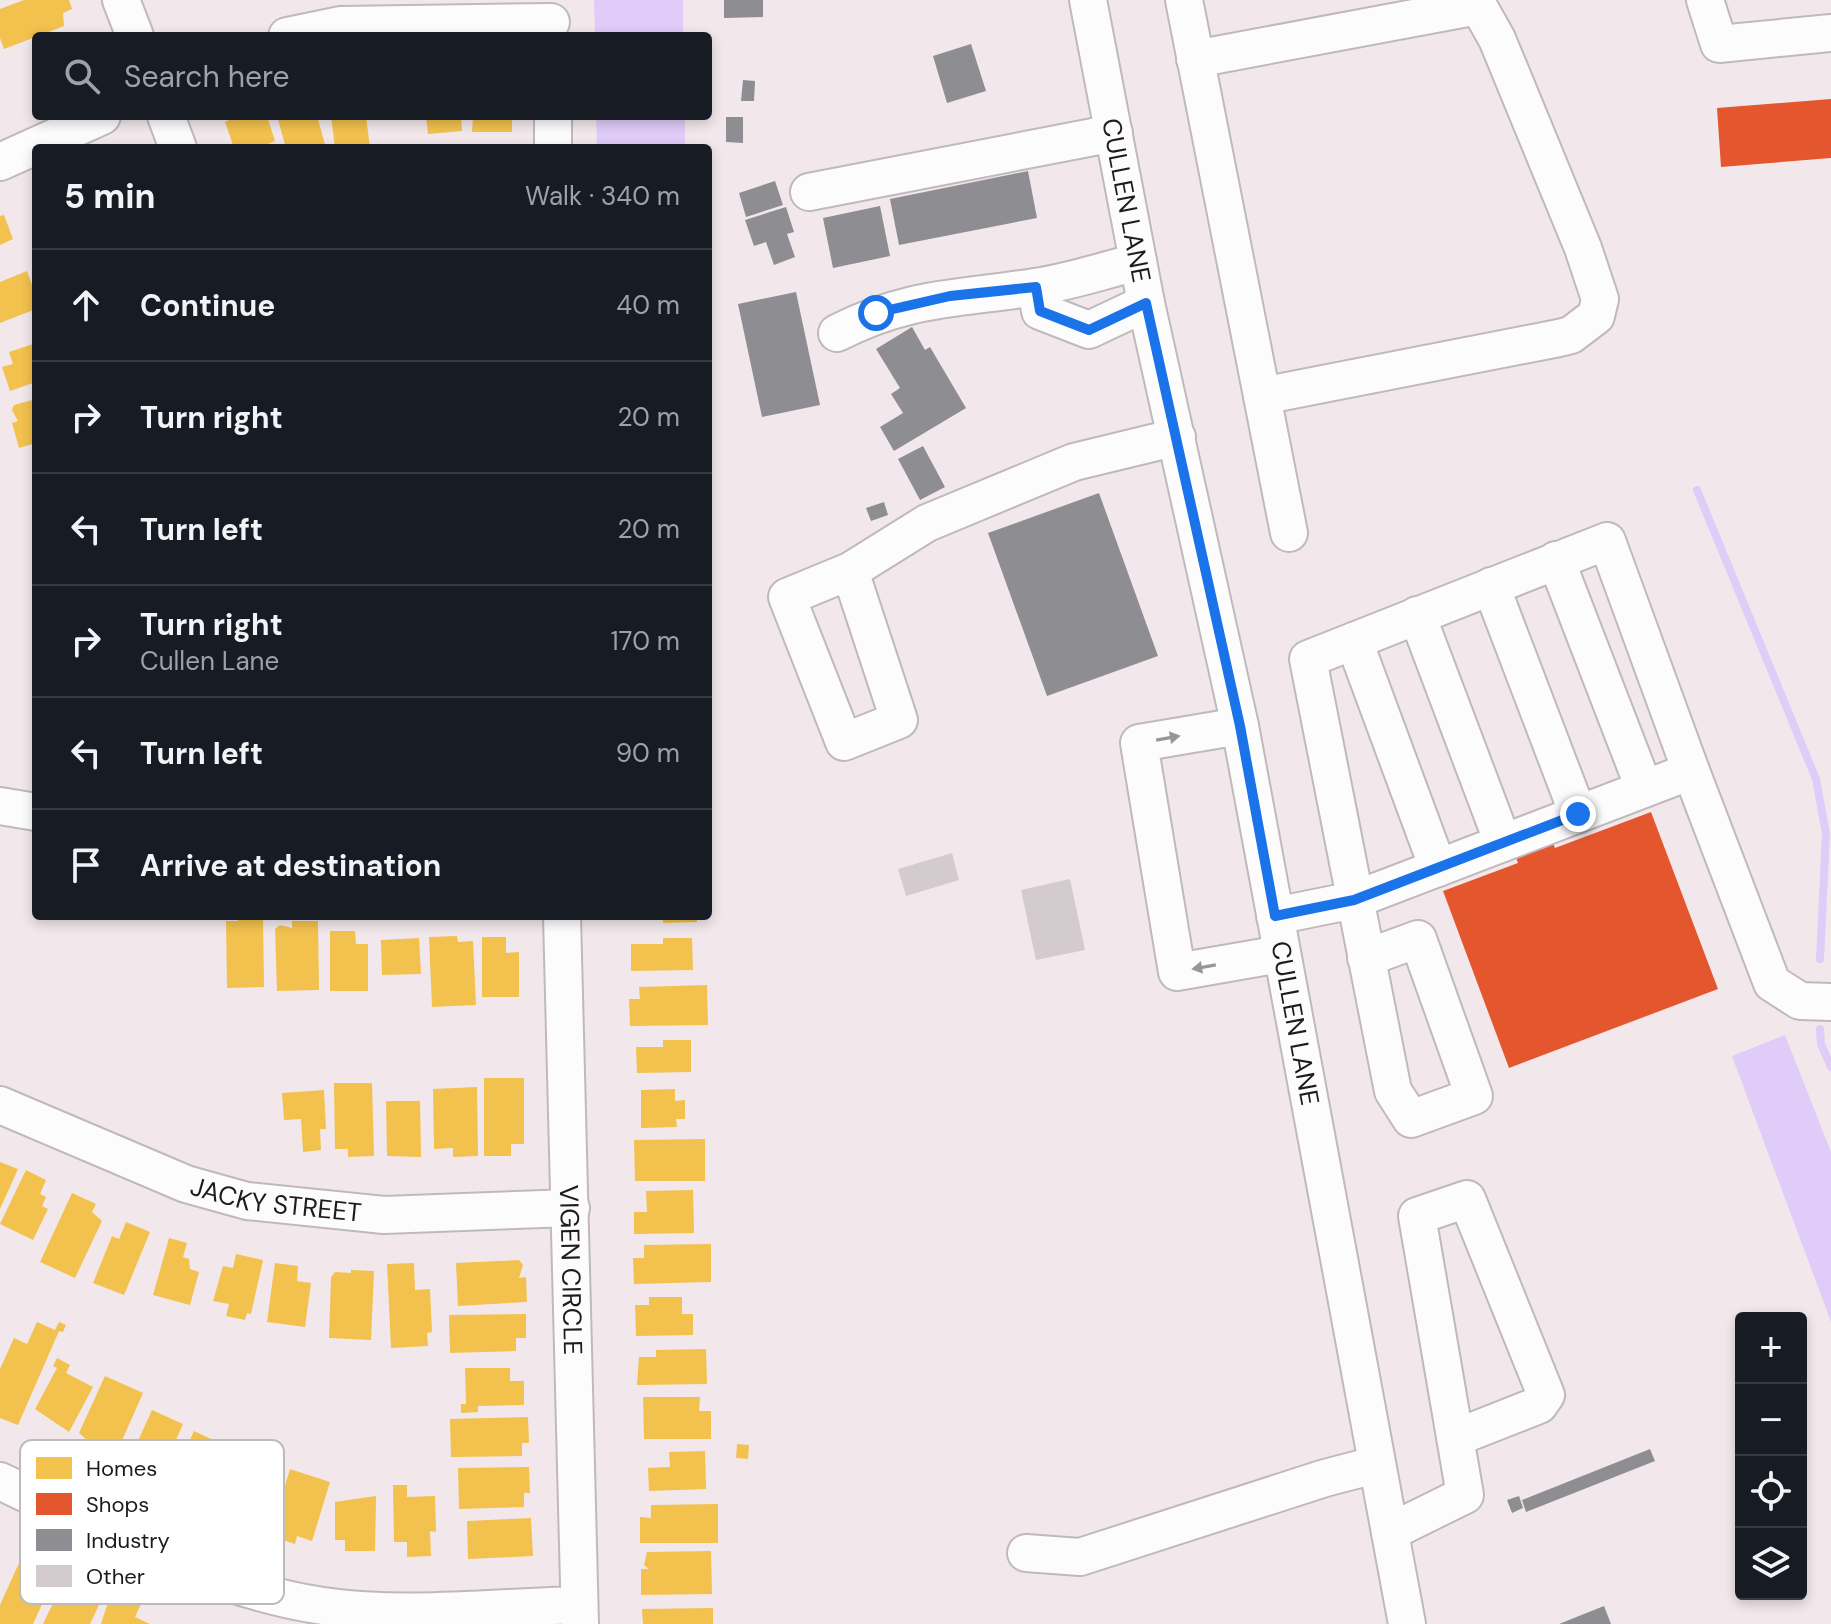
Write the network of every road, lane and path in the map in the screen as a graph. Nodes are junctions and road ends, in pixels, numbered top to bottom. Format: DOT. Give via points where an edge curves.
graph roads {
  1 [pos="121,0"];
  2 [pos="1088,0"];
  3 [pos="1184,0"];
  4 [pos="1705,0"];
  5 [pos="1476,3"];
  6 [pos="551,19"];
  7 [pos="133,32"];
  8 [pos="305,32"];
  9 [pos="1831,33"];
  10 [pos="1195,59"];
  11 [pos="93,120"];
  12 [pos="168,120"];
  13 [pos="553,120"];
  14 [pos="1114,133"];
  15 [pos="40,144"];
  16 [pos="176,144"];
  17 [pos="553,144"];
  18 [pos="32,148"];
  19 [pos="0,162"];
  20 [pos="809,192"];
  21 [pos="1138,262"];
  22 [pos="1036,287"];
  23 [pos="1146,303"];
  24 [pos="837,333"];
  25 [pos="1262,396"];
  26 [pos="1177,437"];
  27 [pos="1289,533"];
  28 [pos="1556,560"];
  29 [pos="850,571"];
  30 [pos="1491,586"];
  31 [pos="1417,615"];
  32 [pos="1354,641"];
  33 [pos="1240,726"];
  34 [pos="1691,771"];
  35 [pos="1644,788"];
  36 [pos="0,806"];
  37 [pos="32,811"];
  38 [pos="1578,814"];
  39 [pos="1503,843"];
  40 [pos="1438,868"];
  41 [pos="1354,900"];
  42 [pos="1275,916"];
  43 [pos="562,920"];
  44 [pos="1281,954"];
  45 [pos="1366,958"];
  46 [pos="1831,1002"];
  47 [pos="0,1105"];
  48 [pos="571,1208"];
  49 [pos="1455,1438"];
  50 [pos="1375,1465"];
  51 [pos="0,1481"];
  52 [pos="20,1490"];
  53 [pos="1390,1532"];
  54 [pos="1026,1553"];
  55 [pos="284,1599"];
  56 [pos="580,1614"];
  57 [pos="1407,1624"];
  1 -- 7 [label="street"];
  2 -- 14 [label="street, CULLEN LANE"];
  3 -- 10 [label="street"];
  4 -- 9 [label="street" via="1719,44"];
  5 -- 10 [label="street"];
  5 -- 25 [label="street" via="1497,39 1583,248 1600,299 1596,316 1559,338"];
  6 -- 8 [label="street" via="331,26"];
  10 -- 25 [label="street"];
  11 -- 15 [label="street"];
  12 -- 16 [label="street"];
  13 -- 17 [label="street"];
  14 -- 20 [label="street"];
  14 -- 21 [label="street, CULLEN LANE"];
  18 -- 19 [label="street"];
  21 -- 22 [label="street"];
  21 -- 23 [label="street, CULLEN LANE"];
  22 -- 23 [label="street" via="1040,311 1089,330"];
  22 -- 24 [label="street" via="950,296 876,313"];
  23 -- 26 [label="street, CULLEN LANE"];
  25 -- 27 [label="street"];
  26 -- 29 [label="street" via="1074,462 927,523"];
  26 -- 33 [label="street, CULLEN LANE"];
  28 -- 30 [label="street"];
  28 -- 34 [label="street" via="1607,541"];
  28 -- 35 [label="street"];
  30 -- 31 [label="street"];
  30 -- 38 [label="street"];
  31 -- 32 [label="street"];
  31 -- 39 [label="street"];
  32 -- 40 [label="street"];
  32 -- 41 [label="street" via="1308,659"];
  33 -- 42 [label="street, CULLEN LANE"];
  44 -- 33 [label="street, one-way" via="1177,972 1139,743"];
  34 -- 35 [label="street"];
  34 -- 46 [label="street" via="1772,983 1800,1001"];
  35 -- 38 [label="street"];
  36 -- 37 [label="street"];
  38 -- 39 [label="street"];
  39 -- 40 [label="street"];
  40 -- 41 [label="street"];
  41 -- 42 [label="street"];
  41 -- 45 [label="street"];
  42 -- 44 [label="street, CULLEN LANE"];
  43 -- 48 [label="street, VIGEN CIRCLE"];
  44 -- 50 [label="street, CULLEN LANE"];
  45 -- 45 [label="street" via="1393,1091 1411,1119 1474,1096 1418,939"];
  47 -- 48 [label="street, JACKY STREET" via="186,1184 247,1201 384,1215"];
  48 -- 56 [label="street, VIGEN CIRCLE"];
  49 -- 49 [label="street" via="1417,1216 1467,1199 1546,1395 1539,1405"];
  49 -- 53 [label="street" via="1465,1495"];
  50 -- 53 [label="street, CULLEN LANE"];
  50 -- 54 [label="street" via="1080,1557"];
  51 -- 52 [label="street"];
  53 -- 57 [label="street, CULLEN LANE"];
  55 -- 56 [label="street" via="367,1610"];
}
